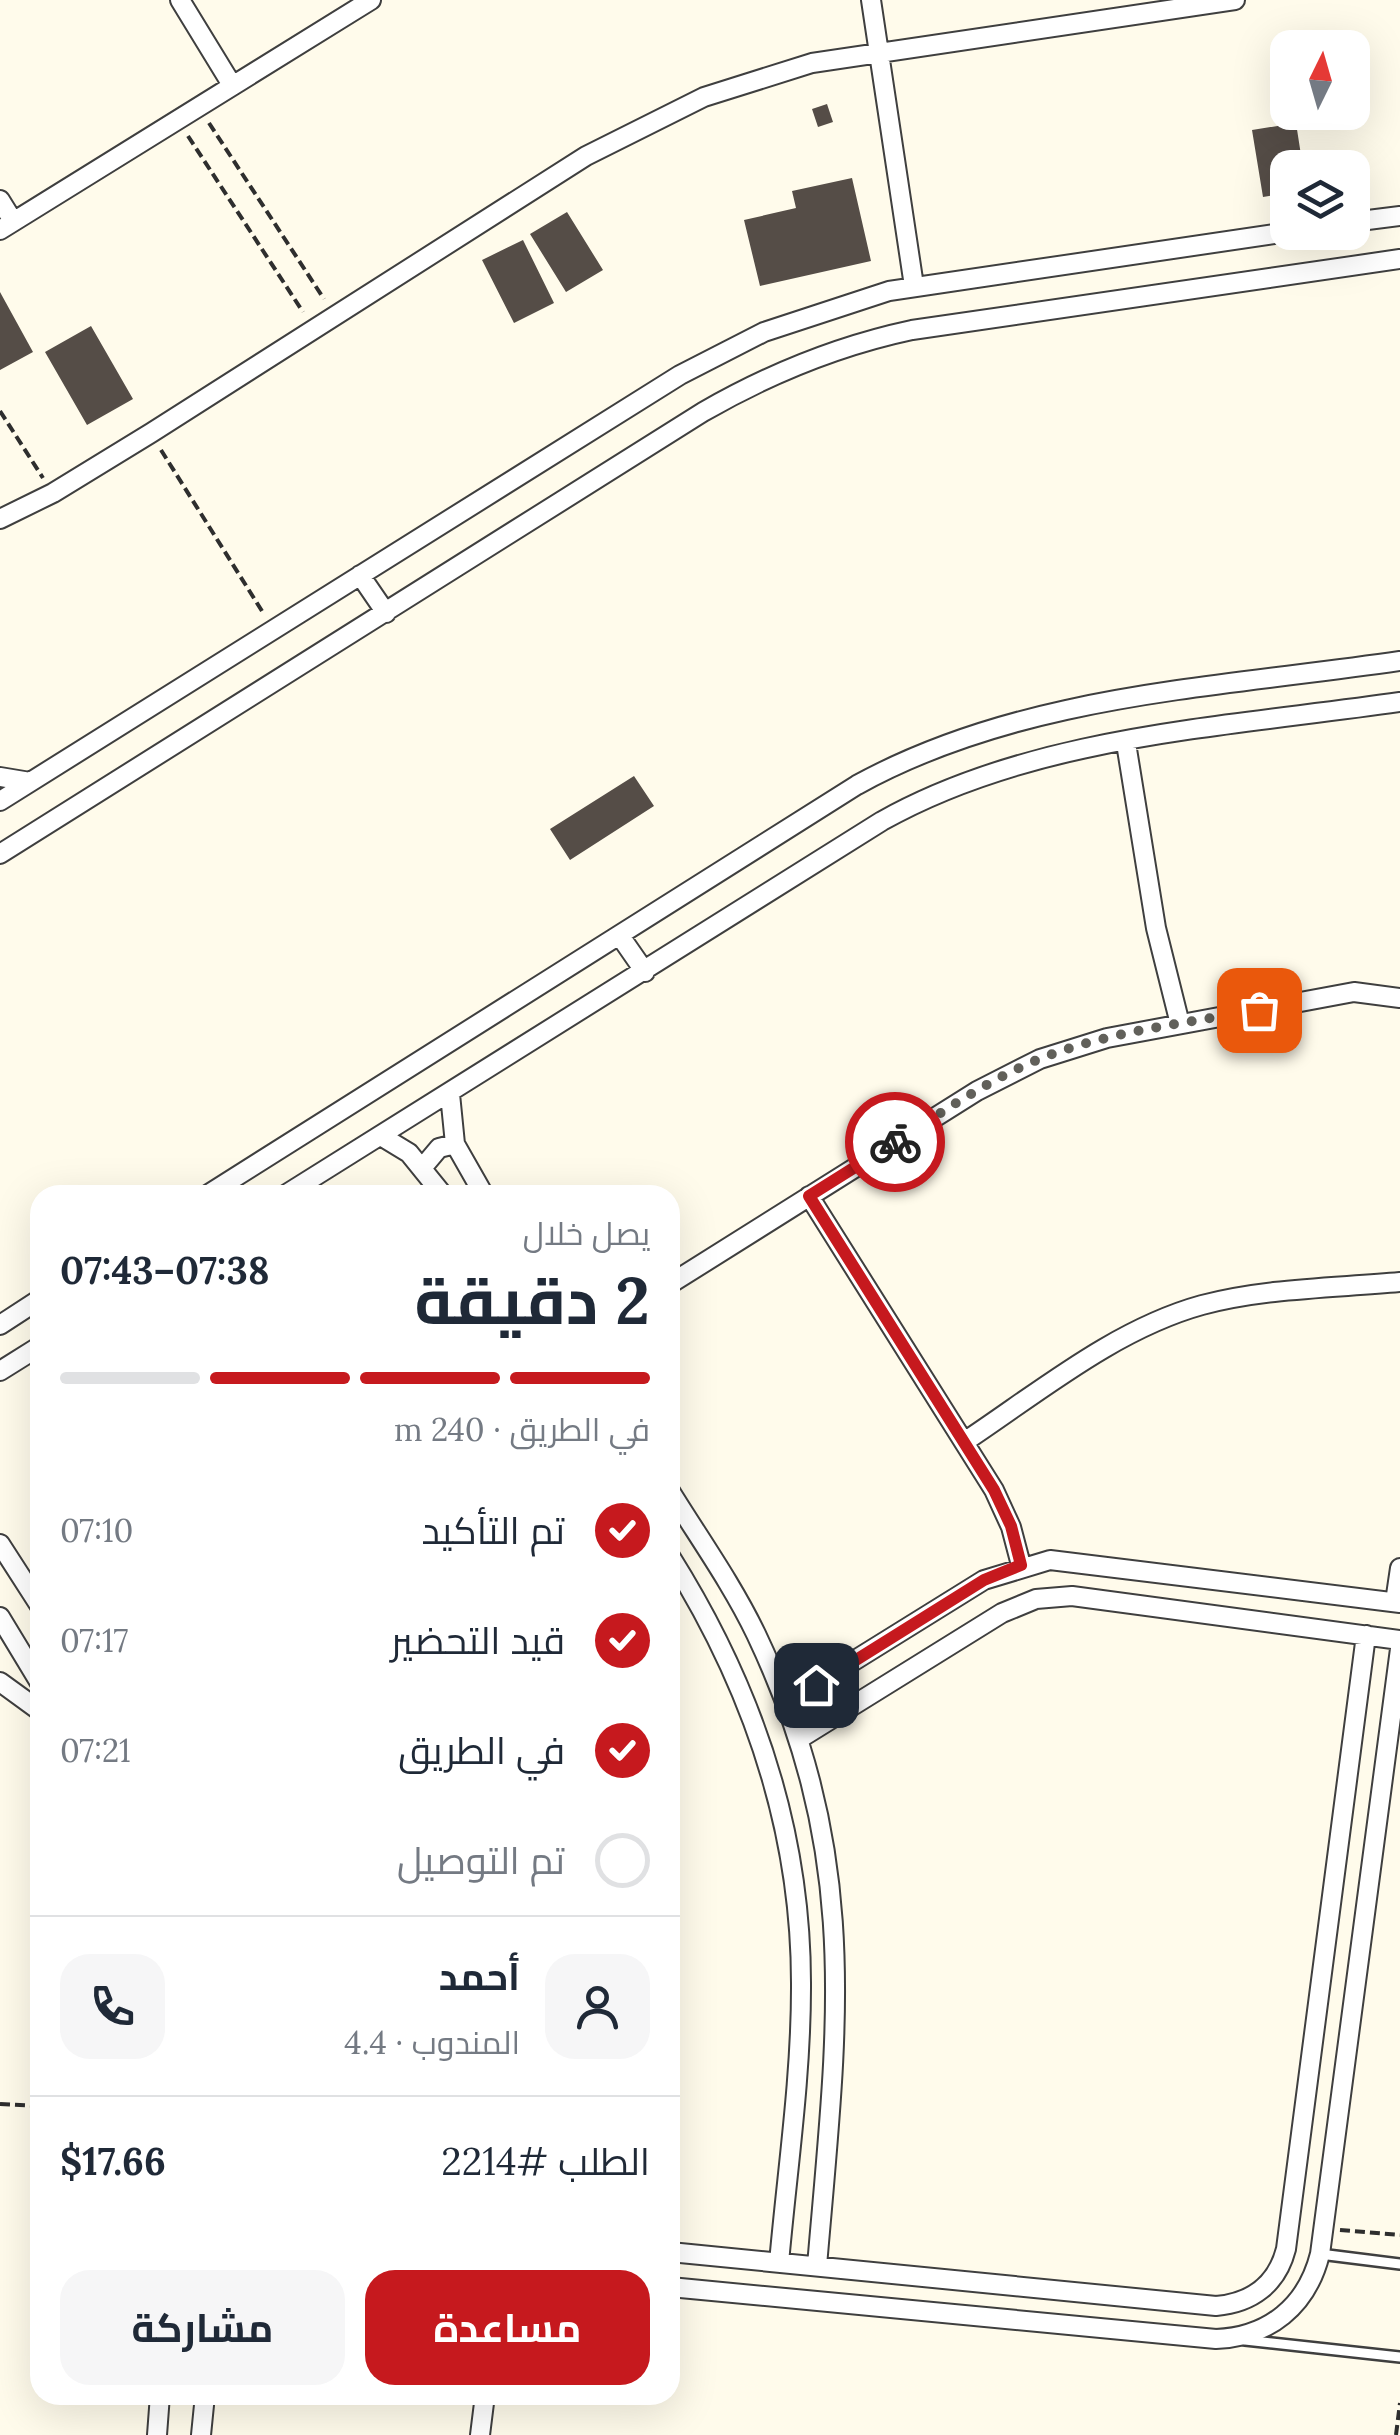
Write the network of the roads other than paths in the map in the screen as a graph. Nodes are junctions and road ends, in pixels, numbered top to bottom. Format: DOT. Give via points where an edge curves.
graph roads {
  1 [pos="180,0"];
  2 [pos="371,0"];
  3 [pos="871,0"];
  4 [pos="1235,0"];
  5 [pos="1135,7"];
  6 [pos="879,53"];
  7 [pos="232,85"];
  8 [pos="0,200"];
  9 [pos="1397,215"];
  10 [pos="1370,219"];
  11 [pos="7,226"];
  12 [pos="1270,235"];
  13 [pos="1400,259"];
  14 [pos="914,286"];
  15 [pos="0,519"];
  16 [pos="360,575"];
  17 [pos="386,614"];
  18 [pos="1400,661"];
  19 [pos="1400,702"];
  20 [pos="1126,743"];
  21 [pos="0,776"];
  22 [pos="30,782"];
  23 [pos="0,801"];
  24 [pos="0,854"];
  25 [pos="620,936"];
  26 [pos="646,972"];
  27 [pos="1400,998"];
  28 [pos="1180,1024"];
  29 [pos="450,1094"];
  30 [pos="381,1136"];
  31 [pos="455,1144"];
  32 [pos="424,1167"];
  33 [pos="222,1185"];
  34 [pos="301,1185"];
  35 [pos="436,1185"];
  36 [pos="478,1185"];
  37 [pos="809,1196"];
  38 [pos="680,1278"];
  39 [pos="1400,1282"];
  40 [pos="30,1306"];
  41 [pos="0,1324"];
  42 [pos="30,1352"];
  43 [pos="0,1371"];
  44 [pos="964,1442"];
  45 [pos="680,1507"];
  46 [pos="0,1544"];
  47 [pos="1021,1565"];
  48 [pos="1400,1568"];
  49 [pos="680,1574"];
  50 [pos="1257,1584"];
  51 [pos="30,1590"];
  52 [pos="1397,1603"];
  53 [pos="0,1618"];
  54 [pos="1252,1621"];
  55 [pos="1366,1635"];
  56 [pos="1400,1640"];
  57 [pos="1400,1650"];
  58 [pos="30,1667"];
  59 [pos="0,1682"];
  60 [pos="786,1703"];
  61 [pos="30,1704"];
  62 [pos="799,1739"];
  63 [pos="828,1853"];
  64 [pos="791,1858"];
  65 [pos="1300,2142"];
  66 [pos="1334,2146"];
  67 [pos="680,2253"];
  68 [pos="1320,2254"];
  69 [pos="778,2262"];
  70 [pos="1400,2264"];
  71 [pos="817,2266"];
  72 [pos="1013,2285"];
  73 [pos="680,2288"];
  74 [pos="1008,2320"];
  75 [pos="1232,2339"];
  76 [pos="1400,2357"];
  77 [pos="159,2405"];
  78 [pos="204,2405"];
  79 [pos="483,2405"];
  80 [pos="157,2435"];
  81 [pos="201,2435"];
  82 [pos="480,2435"];
  1 -- 7 [label="street"];
  2 -- 7 [label="street"];
  3 -- 6 [label="street"];
  4 -- 5 [label="street"];
  5 -- 6 [label="street"];
  6 -- 14 [label="street"];
  6 -- 15 [label="street" via="776,73 664,114 586,156 53,493"];
  7 -- 11 [label="street"];
  8 -- 11 [label="street"];
  9 -- 10 [label="street"];
  12 -- 14 [label="street"];
  13 -- 17 [label="street" via="929,328 840,348 703,412"];
  14 -- 16 [label="street" via="807,315 722,353"];
  16 -- 17 [label="street"];
  16 -- 22 [label="street"];
  17 -- 24 [label="street"];
  18 -- 25 [label="street" via="1074,708 962,736 857,785"];
  19 -- 20 [label="street"];
  20 -- 26 [label="street" via="1014,763 914,803"];
  20 -- 28 [label="street" via="1156,928"];
  21 -- 22 [label="street"];
  22 -- 23 [label="street"];
  25 -- 26 [label="street"];
  25 -- 33 [label="street"];
  26 -- 29 [label="street"];
  27 -- 28 [label="street" via="1354,992"];
  28 -- 37 [label="street" via="1074,1047 1008,1074"];
  29 -- 30 [label="street"];
  29 -- 31 [label="street"];
  30 -- 32 [label="street"];
  30 -- 34 [label="street"];
  31 -- 32 [label="street" via="439,1148"];
  31 -- 36 [label="street"];
  32 -- 35 [label="street"];
  37 -- 38 [label="street"];
  37 -- 44 [label="street"];
  39 -- 44 [label="street" via="1254,1295 1174,1314 1124,1337"];
  40 -- 41 [label="street"];
  42 -- 43 [label="street"];
  44 -- 47 [label="street" via="1004,1508"];
  45 -- 60 [label="street" via="732,1588"];
  46 -- 51 [label="street"];
  47 -- 50 [label="street" via="1074,1559"];
  47 -- 60 [label="street" via="984,1580"];
  48 -- 52 [label="street"];
  49 -- 64 [label="street" via="742,1688 774,1780"];
  50 -- 52 [label="street"];
  50 -- 54 [label="street"];
  53 -- 58 [label="street"];
  54 -- 55 [label="street"];
  54 -- 62 [label="street" via="1072,1596 1036,1600 1002,1613"];
  55 -- 56 [label="street"];
  55 -- 65 [label="street"];
  57 -- 66 [label="street"];
  59 -- 61 [label="street"];
  60 -- 62 [label="street"];
  62 -- 63 [label="street"];
  63 -- 64 [label="street"];
  63 -- 71 [label="street" via="838,1990"];
  64 -- 69 [label="street" via="801,1989"];
  65 -- 66 [label="street"];
  65 -- 72 [label="street" via="1284,2259 1274,2278 1248,2298 1216,2306"];
  66 -- 68 [label="street"];
  67 -- 69 [label="street"];
  68 -- 70 [label="lane"];
  68 -- 75 [label="street" via="1310,2285 1290,2311 1263,2330"];
  69 -- 71 [label="street"];
  71 -- 72 [label="street"];
  72 -- 74 [label="street"];
  73 -- 74 [label="street"];
  74 -- 75 [label="street"];
  75 -- 76 [label="lane"];
  77 -- 80 [label="street"];
  78 -- 81 [label="street"];
  79 -- 82 [label="street"];
}
